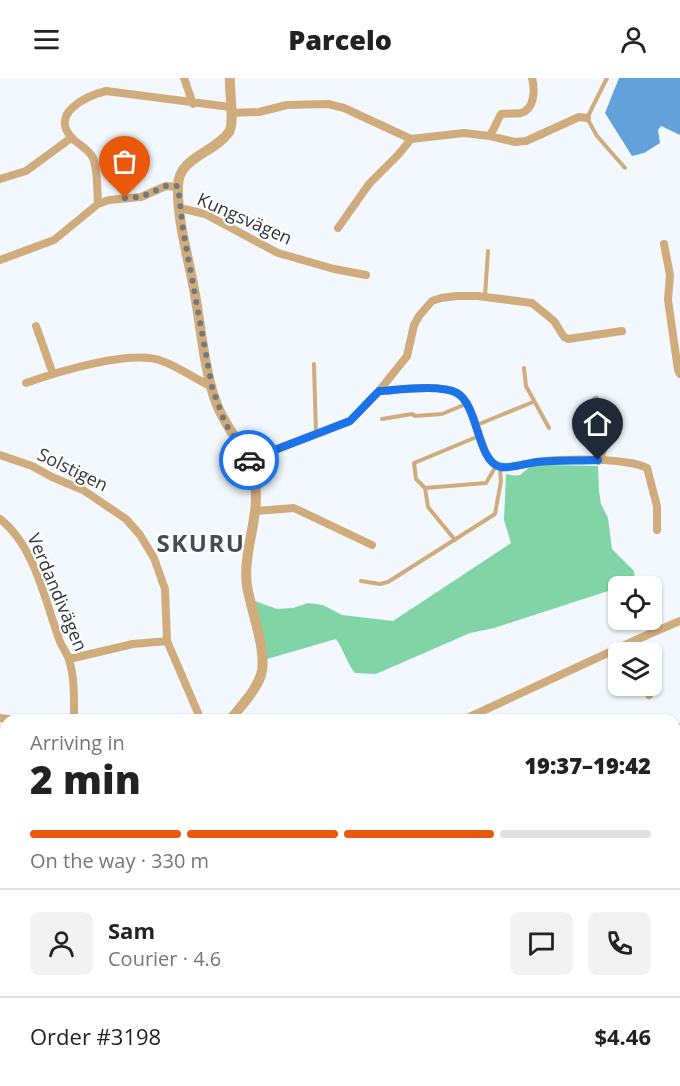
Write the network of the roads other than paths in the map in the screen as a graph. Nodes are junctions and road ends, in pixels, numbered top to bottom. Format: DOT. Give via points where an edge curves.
graph roads {
  1 [pos="184,78"];
  2 [pos="230,78"];
  3 [pos="532,78"];
  4 [pos="607,78"];
  5 [pos="193,104"];
  6 [pos="231,110"];
  7 [pos="587,118"];
  8 [pos="490,136"];
  9 [pos="71,138"];
  10 [pos="411,139"];
  11 [pos="625,168"];
  12 [pos="0,178"];
  13 [pos="178,186"];
  14 [pos="98,204"];
  15 [pos="180,208"];
  16 [pos="338,228"];
  17 [pos="664,244"];
  18 [pos="488,251"];
  19 [pos="0,260"];
  20 [pos="680,274"];
  21 [pos="366,275"];
  22 [pos="670,275"];
  23 [pos="485,297"];
  24 [pos="36,326"];
  25 [pos="622,331"];
  26 [pos="676,332"];
  27 [pos="314,364"];
  28 [pos="525,368"];
  29 [pos="53,374"];
  30 [pos="680,374"];
  31 [pos="26,383"];
  32 [pos="212,387"];
  33 [pos="379,391"];
  34 [pos="596,400"];
  35 [pos="534,402"];
  36 [pos="467,404"];
  37 [pos="382,419"];
  38 [pos="477,426"];
  39 [pos="549,428"];
  40 [pos="316,434"];
  41 [pos="480,436"];
  42 [pos="2,458"];
  43 [pos="248,460"];
  44 [pos="598,460"];
  45 [pos="498,466"];
  46 [pos="425,488"];
  47 [pos="256,511"];
  48 [pos="0,519"];
  49 [pos="657,530"];
  50 [pos="455,540"];
  51 [pos="372,546"];
  52 [pos="361,581"];
  53 [pos="680,621"];
  54 [pos="167,641"];
  55 [pos="640,642"];
  56 [pos="608,657"];
  57 [pos="69,659"];
  58 [pos="74,714"];
  59 [pos="198,714"];
  60 [pos="235,714"];
  61 [pos="477,714"];
  1 -- 5 [label="street"];
  2 -- 6 [label="street"];
  3 -- 8 [label="street" via="530,105 520,113 501,114"];
  4 -- 7 [label="lane"];
  5 -- 6 [label="street"];
  5 -- 9 [label="street" via="106,92 93,94 77,102 66,114 65,126"];
  6 -- 10 [label="street" via="259,112 287,105 328,104"];
  6 -- 13 [label="street" via="228,132 182,170"];
  7 -- 8 [label="street" via="579,117 526,141"];
  7 -- 11 [label="lane"];
  8 -- 10 [label="street" via="464,133"];
  9 -- 12 [label="street" via="26,171"];
  9 -- 14 [label="street" via="93,157"];
  10 -- 16 [label="street" via="369,184"];
  13 -- 14 [label="street"];
  13 -- 15 [label="street"];
  14 -- 19 [label="street" via="54,240"];
  15 -- 21 [label="street, Kungsvägen" via="205,214 278,253"];
  15 -- 32 [label="street"];
  17 -- 22 [label="street"];
  18 -- 23 [label="lane"];
  20 -- 22 [label="lane"];
  22 -- 26 [label="street" via="668,300"];
  23 -- 25 [label="street" via="532,303 568,339"];
  23 -- 33 [label="street" via="441,298 426,307 414,325 407,356"];
  24 -- 29 [label="street"];
  26 -- 30 [label="street"];
  27 -- 40 [label="lane"];
  28 -- 35 [label="lane" via="526,386"];
  29 -- 31 [label="street"];
  29 -- 32 [label="street" via="146,357 161,360"];
  32 -- 43 [label="street" via="225,423"];
  33 -- 36 [label="street" via="444,390 456,393"];
  33 -- 40 [label="street" via="350,421"];
  34 -- 44 [label="street" via="608,427 608,441"];
  35 -- 38 [label="lane"];
  35 -- 39 [label="lane"];
  36 -- 37 [label="lane" via="442,414"];
  36 -- 38 [label="street"];
  38 -- 41 [label="street"];
  40 -- 43 [label="street"];
  41 -- 45 [label="street" via="486,454"];
  41 -- 46 [label="lane" via="414,463 416,479"];
  42 -- 54 [label="street, Solstigen" via="32,466 83,489 126,519 154,558 165,589"];
  43 -- 47 [label="street"];
  44 -- 45 [label="street"];
  44 -- 49 [label="street" via="637,463 646,468 657,506"];
  45 -- 46 [label="lane" via="486,483"];
  45 -- 50 [label="lane" via="501,481 495,514"];
  46 -- 50 [label="lane" via="428,507"];
  47 -- 51 [label="street" via="294,508"];
  47 -- 60 [label="street" via="247,584 263,660 255,688"];
  48 -- 57 [label="street, Verdandivägen" via="18,535 28,555"];
  50 -- 52 [label="lane" via="388,582"];
  53 -- 55 [label="street"];
  54 -- 57 [label="street" via="133,644"];
  54 -- 59 [label="street, Solstigen"];
  56 -- 61 [label="street"];
  57 -- 58 [label="street, Verdandivägen"];
}
